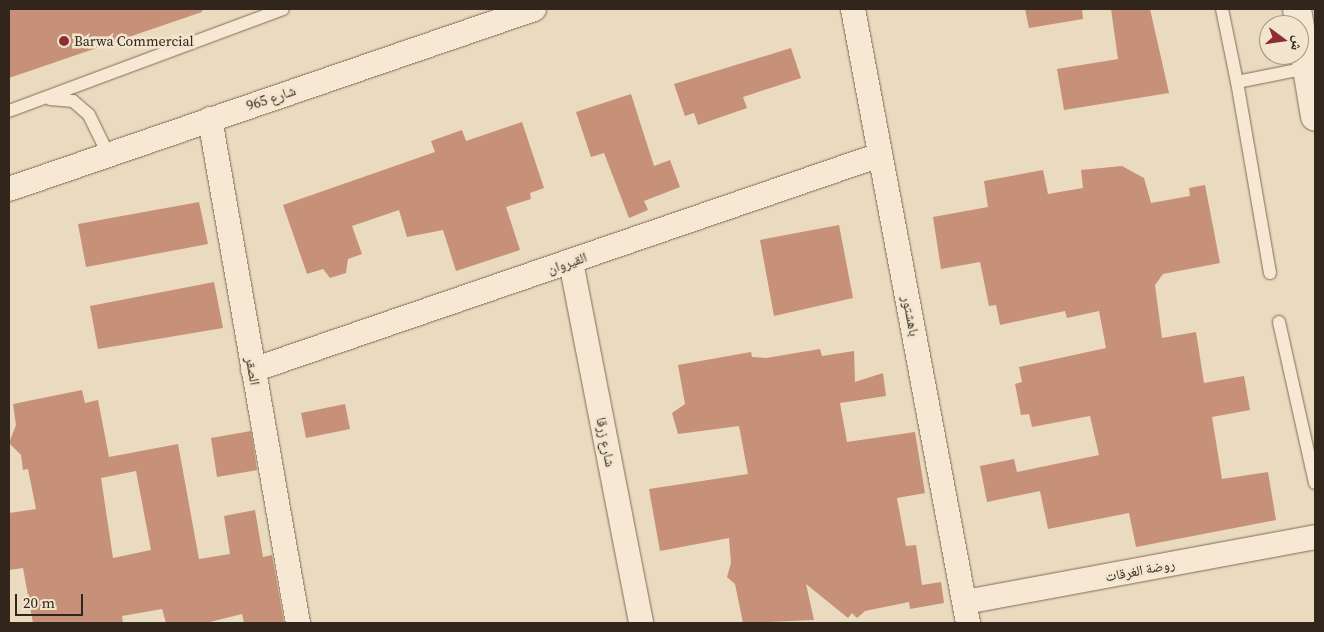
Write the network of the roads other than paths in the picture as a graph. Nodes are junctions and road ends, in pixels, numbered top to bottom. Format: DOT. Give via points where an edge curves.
graph roads {
  1 [pos="283,9"];
  2 [pos="534,9"];
  3 [pos="853,9"];
  4 [pos="1222,9"];
  5 [pos="1296,9"];
  6 [pos="1307,68"];
  7 [pos="1237,82"];
  8 [pos="47,99"];
  9 [pos="9,111"];
  10 [pos="1315,116"];
  11 [pos="210,119"];
  12 [pos="108,154"];
  13 [pos="880,155"];
  14 [pos="9,189"];
  15 [pos="571,262"];
  16 [pos="1270,273"];
  17 [pos="1279,322"];
  18 [pos="253,370"];
  19 [pos="1315,483"];
  20 [pos="1315,537"];
  21 [pos="966,613"];
  22 [pos="298,623"];
  23 [pos="641,623"];
  1 -- 8 [label="lane"];
  2 -- 11 [label="street, شارع 965"];
  3 -- 13 [label="street, باهشتور"];
  4 -- 7 [label="lane"];
  5 -- 6 [label="street"];
  6 -- 7 [label="lane"];
  6 -- 10 [label="street"];
  7 -- 16 [label="lane"];
  8 -- 9 [label="lane"];
  8 -- 12 [label="lane" via="73,101 89,115"];
  11 -- 12 [label="street, شارع 965"];
  11 -- 18 [label="street, الصقر"];
  12 -- 14 [label="street, شارع 965"];
  13 -- 15 [label="street, القيروان"];
  13 -- 21 [label="street, باهشتور"];
  15 -- 18 [label="street, القيروان"];
  15 -- 23 [label="street, شارع زرقا"];
  17 -- 19 [label="lane"];
  18 -- 22 [label="street, الصقر"];
  20 -- 21 [label="street, روضة الغرقات"];
}
